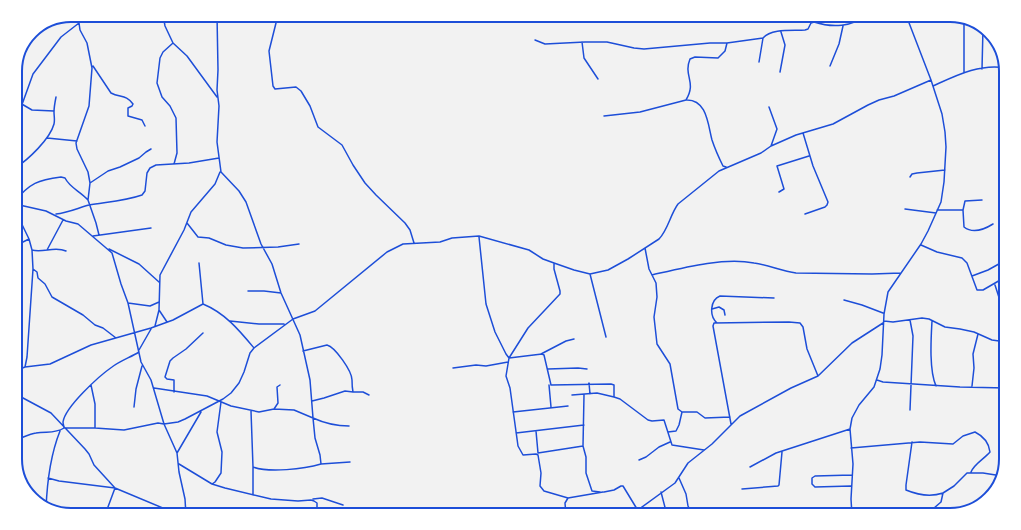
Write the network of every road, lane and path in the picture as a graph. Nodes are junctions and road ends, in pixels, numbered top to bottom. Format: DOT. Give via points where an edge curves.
graph roads {
  1 [pos="164,22"];
  2 [pos="217,22"];
  3 [pos="276,22"];
  4 [pos="856,22"];
  5 [pos="909,22"];
  6 [pos="79,23"];
  7 [pos="964,24"];
  8 [pos="843,26"];
  9 [pos="781,31"];
  10 [pos="983,35"];
  11 [pos="763,38"];
  12 [pos="535,40"];
  13 [pos="582,42"];
  14 [pos="173,43"];
  15 [pos="727,43"];
  16 [pos="759,62"];
  17 [pos="92,64"];
  18 [pos="830,66"];
  19 [pos="999,67"];
  20 [pos="982,69"];
  21 [pos="780,72"];
  22 [pos="964,72"];
  23 [pos="598,79"];
  24 [pos="930,80"];
  25 [pos="932,86"];
  26 [pos="218,96"];
  27 [pos="56,97"];
  28 [pos="686,100"];
  29 [pos="22,104"];
  30 [pos="768,107"];
  31 [pos="54,111"];
  32 [pos="604,116"];
  33 [pos="145,126"];
  34 [pos="803,133"];
  35 [pos="47,138"];
  36 [pos="76,140"];
  37 [pos="771,146"];
  38 [pos="151,149"];
  39 [pos="809,156"];
  40 [pos="219,158"];
  41 [pos="22,164"];
  42 [pos="174,164"];
  43 [pos="726,167"];
  44 [pos="945,170"];
  45 [pos="221,172"];
  46 [pos="910,177"];
  47 [pos="90,182"];
  48 [pos="22,192"];
  49 [pos="779,192"];
  50 [pos="88,200"];
  51 [pos="982,200"];
  52 [pos="89,205"];
  53 [pos="22,206"];
  54 [pos="905,209"];
  55 [pos="938,210"];
  56 [pos="963,210"];
  57 [pos="936,212"];
  58 [pos="54,214"];
  59 [pos="805,214"];
  60 [pos="64,220"];
  61 [pos="187,222"];
  62 [pos="22,224"];
  63 [pos="993,224"];
  64 [pos="185,227"];
  65 [pos="190,227"];
  66 [pos="151,228"];
  67 [pos="99,235"];
  68 [pos="93,236"];
  69 [pos="479,236"];
  70 [pos="29,239"];
  71 [pos="22,242"];
  72 [pos="414,243"];
  73 [pos="299,244"];
  74 [pos="921,244"];
  75 [pos="262,247"];
  76 [pos="645,248"];
  77 [pos="109,249"];
  78 [pos="32,250"];
  79 [pos="47,250"];
  80 [pos="66,251"];
  81 [pos="199,263"];
  82 [pos="554,264"];
  83 [pos="999,264"];
  84 [pos="33,269"];
  85 [pos="901,272"];
  86 [pos="590,274"];
  87 [pos="652,275"];
  88 [pos="971,276"];
  89 [pos="999,281"];
  90 [pos="159,282"];
  91 [pos="994,284"];
  92 [pos="248,291"];
  93 [pos="281,293"];
  94 [pos="774,298"];
  95 [pos="999,298"];
  96 [pos="844,300"];
  97 [pos="159,302"];
  98 [pos="128,304"];
  99 [pos="203,304"];
  100 [pos="712,309"];
  101 [pos="159,310"];
  102 [pos="884,314"];
  103 [pos="725,315"];
  104 [pos="293,319"];
  105 [pos="910,320"];
  106 [pos="230,321"];
  107 [pos="932,321"];
  108 [pos="167,322"];
  109 [pos="883,322"];
  110 [pos="717,323"];
  111 [pos="286,324"];
  112 [pos="155,326"];
  113 [pos="152,328"];
  114 [pos="135,333"];
  115 [pos="203,333"];
  116 [pos="978,334"];
  117 [pos="606,337"];
  118 [pos="116,338"];
  119 [pos="574,339"];
  120 [pos="999,341"];
  121 [pos="254,348"];
  122 [pos="139,351"];
  123 [pos="303,351"];
  124 [pos="541,354"];
  125 [pos="509,358"];
  126 [pos="508,362"];
  127 [pos="142,366"];
  128 [pos="25,367"];
  129 [pos="22,368"];
  130 [pos="453,368"];
  131 [pos="548,369"];
  132 [pos="587,369"];
  133 [pos="818,376"];
  134 [pos="876,380"];
  135 [pos="549,383"];
  136 [pos="589,383"];
  137 [pos="910,384"];
  138 [pos="91,385"];
  139 [pos="280,385"];
  140 [pos="936,386"];
  141 [pos="972,386"];
  142 [pos="154,388"];
  143 [pos="999,388"];
  144 [pos="174,392"];
  145 [pos="353,392"];
  146 [pos="590,394"];
  147 [pos="369,395"];
  148 [pos="572,395"];
  149 [pos="584,395"];
  150 [pos="22,397"];
  151 [pos="614,397"];
  152 [pos="312,401"];
  153 [pos="220,402"];
  154 [pos="568,406"];
  155 [pos="134,407"];
  156 [pos="551,407"];
  157 [pos="274,409"];
  158 [pos="202,410"];
  159 [pos="251,410"];
  160 [pos="910,410"];
  161 [pos="513,412"];
  162 [pos="682,412"];
  163 [pos="730,417"];
  164 [pos="313,418"];
  165 [pos="164,424"];
  166 [pos="584,425"];
  167 [pos="731,425"];
  168 [pos="349,426"];
  169 [pos="64,428"];
  170 [pos="95,428"];
  171 [pos="850,429"];
  172 [pos="60,431"];
  173 [pos="536,431"];
  174 [pos="668,432"];
  175 [pos="516,433"];
  176 [pos="22,438"];
  177 [pos="670,441"];
  178 [pos="912,442"];
  179 [pos="583,446"];
  180 [pos="851,448"];
  181 [pos="704,450"];
  182 [pos="782,452"];
  183 [pos="177,454"];
  184 [pos="538,454"];
  185 [pos="639,460"];
  186 [pos="350,462"];
  187 [pos="179,464"];
  188 [pos="321,464"];
  189 [pos="253,467"];
  190 [pos="750,467"];
  191 [pos="971,472"];
  192 [pos="852,475"];
  193 [pos="996,475"];
  194 [pos="48,478"];
  195 [pos="679,478"];
  196 [pos="212,484"];
  197 [pos="851,486"];
  198 [pos="115,488"];
  199 [pos="742,489"];
  200 [pos="603,492"];
  201 [pos="662,492"];
  202 [pos="943,493"];
  203 [pos="252,495"];
  204 [pos="568,498"];
  205 [pos="311,500"];
  206 [pos="46,501"];
  207 [pos="343,505"];
  208 [pos="108,508"];
  209 [pos="163,508"];
  210 [pos="186,508"];
  211 [pos="316,508"];
  212 [pos="565,508"];
  213 [pos="636,508"];
  214 [pos="638,508"];
  215 [pos="665,508"];
  216 [pos="689,508"];
  217 [pos="851,508"];
  218 [pos="935,508"];
  1 -- 14 [label="street"];
  2 -- 26 [label="street"];
  3 -- 72 [label="street" via="268,51 273,86 275,89 296,87 301,91 318,127 342,145 365,183 405,223"];
  4 -- 8 [label="street"];
  5 -- 24 [label="street"];
  6 -- 17 [label="street"];
  6 -- 29 [label="street" via="62,37 40,64"];
  7 -- 22 [label="street"];
  8 -- 9 [label="street" via="814,22 805,30"];
  8 -- 18 [label="street"];
  9 -- 11 [label="street"];
  9 -- 21 [label="street" via="785,45"];
  10 -- 20 [label="street"];
  11 -- 15 [label="street"];
  11 -- 16 [label="street"];
  12 -- 13 [label="street" via="545,44"];
  13 -- 15 [label="street" via="607,42 644,49"];
  13 -- 23 [label="street" via="584,58"];
  14 -- 26 [label="street"];
  14 -- 42 [label="street" via="160,58 157,84 177,120 177,153"];
  15 -- 28 [label="street" via="725,51 718,58 690,59 688,70 691,93"];
  17 -- 33 [label="street" via="111,93 128,98 133,104 128,108 128,116 142,120"];
  17 -- 36 [label="street" via="88,114"];
  19 -- 20 [label="street"];
  20 -- 22 [label="street"];
  22 -- 25 [label="street"];
  24 -- 25 [label="street"];
  24 -- 34 [label="street" via="879,100 832,124"];
  25 -- 44 [label="street" via="942,114 945,132"];
  26 -- 40 [label="street"];
  27 -- 31 [label="street"];
  28 -- 32 [label="street" via="640,112"];
  28 -- 43 [label="street" via="701,105 714,145 723,166"];
  29 -- 31 [label="street" via="32,110"];
  30 -- 37 [label="street" via="776,129"];
  31 -- 35 [label="street" via="55,123"];
  34 -- 37 [label="street"];
  34 -- 39 [label="street"];
  35 -- 36 [label="street"];
  35 -- 41 [label="street"];
  36 -- 47 [label="street"];
  37 -- 43 [label="street"];
  38 -- 47 [label="street" via="139,158 120,168 108,170"];
  39 -- 49 [label="street" via="777,166 784,189"];
  39 -- 59 [label="street" via="828,205"];
  40 -- 42 [label="street"];
  40 -- 45 [label="street"];
  42 -- 52 [label="street" via="150,168 142,195"];
  43 -- 76 [label="street" via="678,204 663,235"];
  44 -- 46 [label="street" via="917,173"];
  44 -- 55 [label="street"];
  45 -- 61 [label="street" via="210,192 194,207"];
  45 -- 75 [label="street" via="246,202"];
  47 -- 50 [label="street"];
  48 -- 50 [label="street" via="34,182 61,177"];
  50 -- 52 [label="street"];
  51 -- 56 [label="street" via="964,202"];
  52 -- 58 [label="street"];
  52 -- 67 [label="street"];
  53 -- 58 [label="street"];
  54 -- 57 [label="street"];
  55 -- 56 [label="street"];
  55 -- 57 [label="street"];
  56 -- 63 [label="street" via="965,228 983,230"];
  57 -- 74 [label="street"];
  58 -- 60 [label="street"];
  60 -- 68 [label="street" via="78,224"];
  60 -- 79 [label="street"];
  61 -- 64 [label="street"];
  61 -- 65 [label="street"];
  62 -- 70 [label="street"];
  64 -- 65 [label="street"];
  64 -- 90 [label="street"];
  65 -- 75 [label="street" via="198,237 209,238 226,245 243,248"];
  66 -- 67 [label="street"];
  67 -- 68 [label="street"];
  68 -- 77 [label="street"];
  69 -- 72 [label="street"];
  69 -- 82 [label="street" via="530,250"];
  69 -- 125 [label="street" via="486,304 495,332"];
  70 -- 71 [label="street"];
  70 -- 78 [label="street"];
  72 -- 104 [label="street" via="399,245 387,252 315,311"];
  73 -- 75 [label="street"];
  74 -- 85 [label="street"];
  74 -- 88 [label="street" via="937,252 962,258"];
  75 -- 93 [label="street" via="272,264"];
  76 -- 86 [label="street" via="608,270"];
  76 -- 87 [label="street"];
  77 -- 90 [label="street" via="139,264"];
  77 -- 98 [label="street"];
  78 -- 79 [label="street"];
  78 -- 84 [label="street"];
  79 -- 80 [label="street" via="59,248"];
  81 -- 99 [label="street"];
  82 -- 86 [label="street"];
  82 -- 125 [label="street" via="560,294 528,328"];
  83 -- 88 [label="street"];
  84 -- 118 [label="street" via="52,297"];
  84 -- 128 [label="street"];
  85 -- 87 [label="street" via="796,273 736,261 716,262"];
  85 -- 102 [label="street" via="888,292"];
  86 -- 117 [label="street"];
  87 -- 162 [label="street" via="657,293 654,317 656,344 670,364 676,402"];
  88 -- 91 [label="street" via="977,290"];
  89 -- 91 [label="street"];
  90 -- 97 [label="street"];
  91 -- 95 [label="street"];
  92 -- 93 [label="street"];
  93 -- 104 [label="street"];
  94 -- 100 [label="street" via="720,296 713,300"];
  96 -- 102 [label="street"];
  97 -- 98 [label="street" via="150,306"];
  97 -- 101 [label="street"];
  98 -- 114 [label="street"];
  99 -- 106 [label="street" via="214,308"];
  99 -- 108 [label="street"];
  100 -- 103 [label="street" via="719,307 724,310"];
  100 -- 110 [label="street" via="712,317"];
  101 -- 108 [label="street"];
  101 -- 112 [label="street"];
  102 -- 109 [label="street"];
  104 -- 111 [label="street"];
  104 -- 123 [label="street"];
  105 -- 107 [label="street" via="922,318"];
  105 -- 109 [label="street"];
  105 -- 137 [label="street" via="913,336"];
  106 -- 111 [label="street"];
  106 -- 121 [label="street"];
  107 -- 116 [label="street" via="945,327"];
  107 -- 140 [label="street" via="931,356"];
  108 -- 112 [label="street"];
  109 -- 133 [label="street" via="852,343"];
  109 -- 134 [label="street" via="881,362"];
  110 -- 133 [label="street" via="800,323"];
  110 -- 163 [label="street" via="713,326"];
  111 -- 121 [label="street"];
  112 -- 113 [label="street"];
  113 -- 114 [label="street"];
  113 -- 122 [label="street"];
  114 -- 118 [label="street"];
  114 -- 122 [label="street"];
  115 -- 144 [label="street" via="170,361 165,377 174,380"];
  116 -- 120 [label="street"];
  116 -- 141 [label="street" via="973,354"];
  118 -- 128 [label="street" via="83,348 50,364"];
  119 -- 124 [label="street"];
  121 -- 153 [label="street" via="239,383"];
  122 -- 127 [label="street"];
  122 -- 138 [label="street" via="113,365"];
  123 -- 145 [label="street" via="327,345 332,347 343,360 352,379"];
  123 -- 152 [label="street"];
  124 -- 125 [label="street"];
  124 -- 131 [label="street" via="544,355"];
  125 -- 126 [label="street"];
  126 -- 130 [label="street"];
  126 -- 161 [label="street" via="506,376"];
  127 -- 142 [label="street" via="152,380"];
  127 -- 155 [label="street"];
  128 -- 129 [label="street"];
  131 -- 132 [label="street"];
  131 -- 135 [label="street"];
  133 -- 167 [label="street" via="747,411"];
  134 -- 137 [label="street"];
  134 -- 171 [label="street" via="871,392 855,412"];
  135 -- 136 [label="street" via="552,386"];
  135 -- 156 [label="street"];
  136 -- 146 [label="street"];
  136 -- 151 [label="street" via="614,385"];
  137 -- 140 [label="street"];
  137 -- 160 [label="street"];
  138 -- 169 [label="street" via="78,397 68,412 63,421"];
  138 -- 170 [label="street" via="95,404"];
  139 -- 157 [label="street" via="278,403"];
  140 -- 141 [label="street"];
  141 -- 143 [label="street"];
  142 -- 144 [label="street"];
  142 -- 165 [label="street"];
  144 -- 153 [label="street" via="207,396"];
  145 -- 147 [label="street"];
  145 -- 152 [label="street" via="345,390"];
  146 -- 149 [label="street"];
  146 -- 151 [label="street"];
  148 -- 149 [label="street"];
  149 -- 166 [label="street"];
  150 -- 169 [label="street" via="51,413"];
  151 -- 174 [label="street" via="645,419 664,420"];
  152 -- 164 [label="street"];
  153 -- 158 [label="street"];
  153 -- 159 [label="street"];
  153 -- 196 [label="street" via="217,432 222,452 221,473"];
  154 -- 156 [label="street"];
  156 -- 161 [label="street"];
  157 -- 159 [label="street" via="264,412"];
  157 -- 164 [label="street" via="294,410"];
  158 -- 165 [label="street" via="178,422"];
  158 -- 183 [label="street"];
  159 -- 189 [label="street"];
  161 -- 175 [label="street"];
  162 -- 163 [label="street" via="697,412 705,418"];
  162 -- 174 [label="street" via="678,429"];
  163 -- 167 [label="street"];
  164 -- 168 [label="street"];
  164 -- 188 [label="street"];
  165 -- 170 [label="street" via="124,430"];
  165 -- 183 [label="street"];
  166 -- 173 [label="street"];
  166 -- 179 [label="street"];
  167 -- 181 [label="street"];
  169 -- 170 [label="street"];
  169 -- 172 [label="street"];
  169 -- 198 [label="street" via="85,449 94,465"];
  171 -- 180 [label="street"];
  171 -- 182 [label="street"];
  172 -- 176 [label="street"];
  172 -- 194 [label="street"];
  173 -- 175 [label="street"];
  173 -- 184 [label="street"];
  174 -- 177 [label="street"];
  175 -- 184 [label="street" via="521,454"];
  177 -- 181 [label="street" via="672,445"];
  177 -- 185 [label="street"];
  178 -- 180 [label="street"];
  178 -- 191 [label="street" via="953,444 963,436 975,432 980,434 990,452"];
  178 -- 202 [label="street" via="906,490 929,496"];
  179 -- 184 [label="street"];
  179 -- 200 [label="street" via="586,473 592,491"];
  180 -- 192 [label="street"];
  181 -- 195 [label="street" via="688,463"];
  182 -- 190 [label="street"];
  182 -- 199 [label="street" via="778,486"];
  183 -- 187 [label="street"];
  184 -- 204 [label="street" via="540,486 543,490"];
  186 -- 188 [label="street"];
  187 -- 196 [label="street"];
  187 -- 210 [label="street" via="178,472"];
  188 -- 189 [label="street" via="289,470"];
  189 -- 203 [label="street"];
  191 -- 193 [label="street"];
  191 -- 202 [label="street"];
  192 -- 197 [label="street"];
  192 -- 197 [label="street" via="812,478 815,487"];
  194 -- 198 [label="street"];
  194 -- 206 [label="street"];
  195 -- 201 [label="street"];
  195 -- 216 [label="street"];
  196 -- 203 [label="street"];
  197 -- 217 [label="street"];
  198 -- 208 [label="street"];
  198 -- 209 [label="street"];
  200 -- 204 [label="street"];
  200 -- 213 [label="street" via="624,486"];
  201 -- 214 [label="street"];
  201 -- 215 [label="street"];
  202 -- 218 [label="street" via="941,502"];
  203 -- 205 [label="street" via="271,499"];
  204 -- 212 [label="street"];
  205 -- 207 [label="street" via="322,498"];
  205 -- 211 [label="street" via="316,503"];
}
